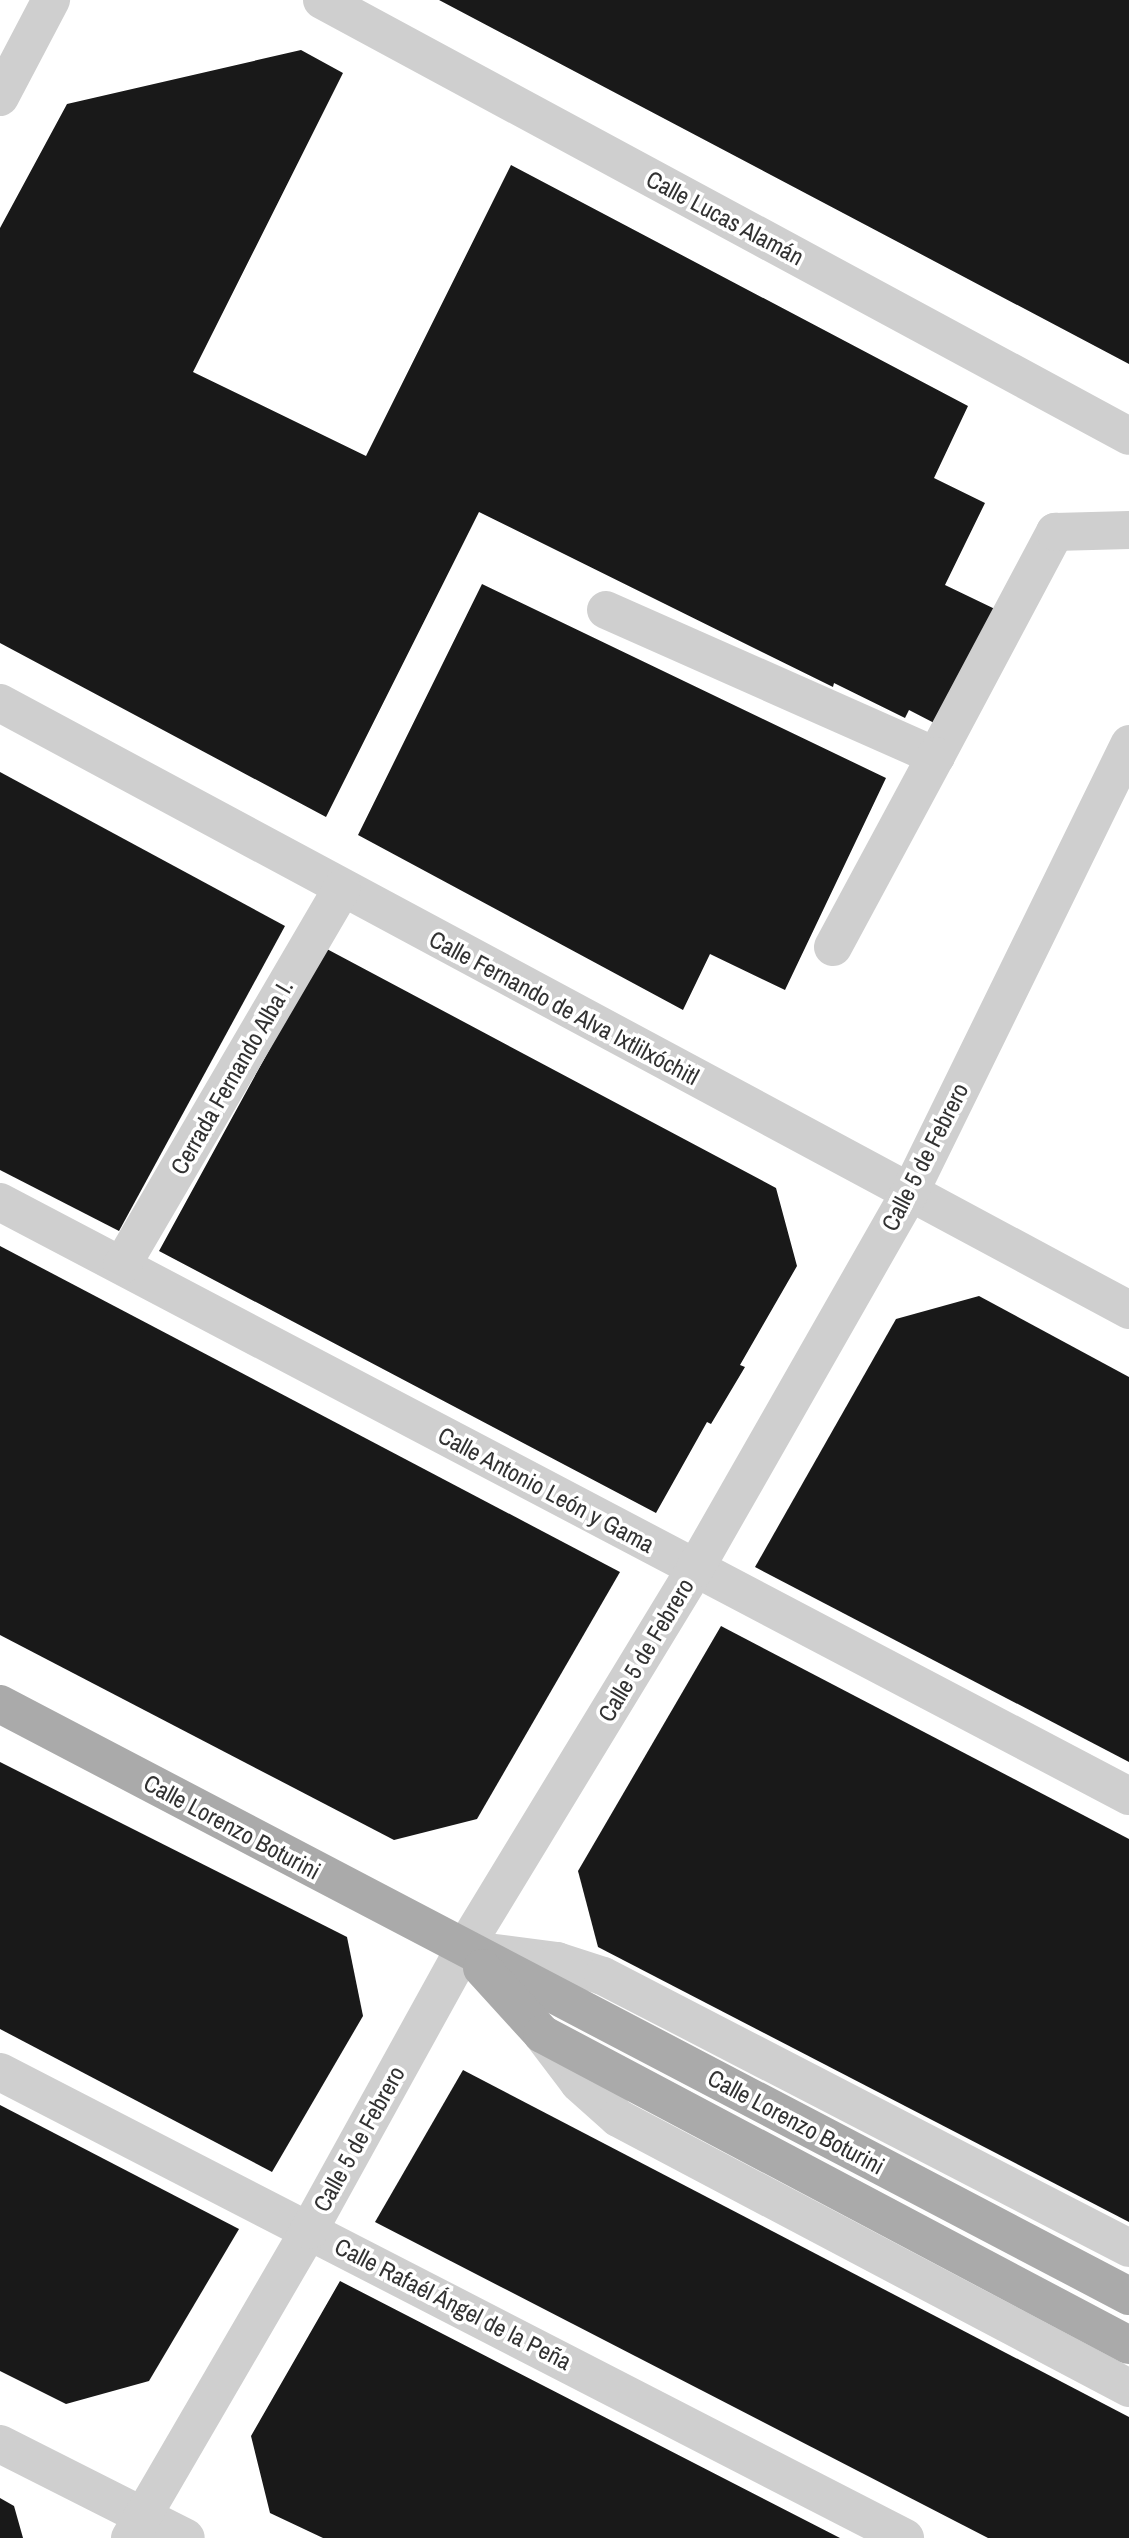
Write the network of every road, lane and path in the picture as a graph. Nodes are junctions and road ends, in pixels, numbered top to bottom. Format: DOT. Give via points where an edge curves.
graph roads {
  1 [pos="51,0"];
  2 [pos="322,0"];
  3 [pos="0,97"];
  4 [pos="1129,436"];
  5 [pos="1129,530"];
  6 [pos="607,610"];
  7 [pos="0,703"];
  8 [pos="1129,744"];
  9 [pos="936,757"];
  10 [pos="342,889"];
  11 [pos="833,947"];
  12 [pos="910,1192"];
  13 [pos="0,1202"];
  14 [pos="122,1265"];
  15 [pos="1129,1310"];
  16 [pos="695,1569"];
  17 [pos="0,1704"];
  18 [pos="1129,1796"];
  19 [pos="464,1949"];
  20 [pos="542,2034"];
  21 [pos="0,2072"];
  22 [pos="309,2230"];
  23 [pos="1129,2248"];
  24 [pos="1129,2296"];
  25 [pos="1129,2345"];
  26 [pos="1129,2388"];
  27 [pos="0,2444"];
  28 [pos="136,2527"];
  29 [pos="186,2538"];
  30 [pos="905,2538"];
  1 -- 3 [label="street"];
  2 -- 4 [label="street, Calle Lucas Alamán"];
  5 -- 9 [label="street" via="1055,532"];
  6 -- 9 [label="street"];
  7 -- 10 [label="street, Calle Fernando de Alva Ixtlilxóchitl"];
  8 -- 12 [label="street, Calle 5 de Febrero"];
  9 -- 11 [label="street"];
  10 -- 12 [label="street, Calle Fernando de Alva Ixtlilxóchitl"];
  10 -- 14 [label="street, Cerrada Fernando Alba I."];
  12 -- 15 [label="street, Calle Fernando de Alva Ixtlilxóchitl"];
  12 -- 16 [label="street, Calle 5 de Febrero"];
  13 -- 14 [label="street, Calle Antonio León y Gama"];
  14 -- 16 [label="street, Calle Antonio León y Gama"];
  16 -- 18 [label="street, Calle Antonio León y Gama"];
  16 -- 19 [label="street, Calle 5 de Febrero"];
  17 -- 19 [label="main road, Calle Lorenzo Boturini"];
  19 -- 20 [label="main road, Calle Lorenzo Boturini"];
  19 -- 22 [label="street, Calle 5 de Febrero"];
  19 -- 23 [label="street, Calle Lorenzo Boturini" via="558,1961 603,1976"];
  19 -- 24 [label="main road, Calle Lorenzo Boturini"];
  20 -- 25 [label="main road, Calle Lorenzo Boturini"];
  20 -- 26 [label="street, Calle Lorenzo Boturini" via="579,2083 618,2118"];
  21 -- 22 [label="street, Calle Rafaél Ángel de la Peña"];
  22 -- 28 [label="street, Calle 5 de Febrero"];
  22 -- 30 [label="street, Calle Rafaél Ángel de la Peña"];
  27 -- 28 [label="street"];
  28 -- 29 [label="street"];
}
